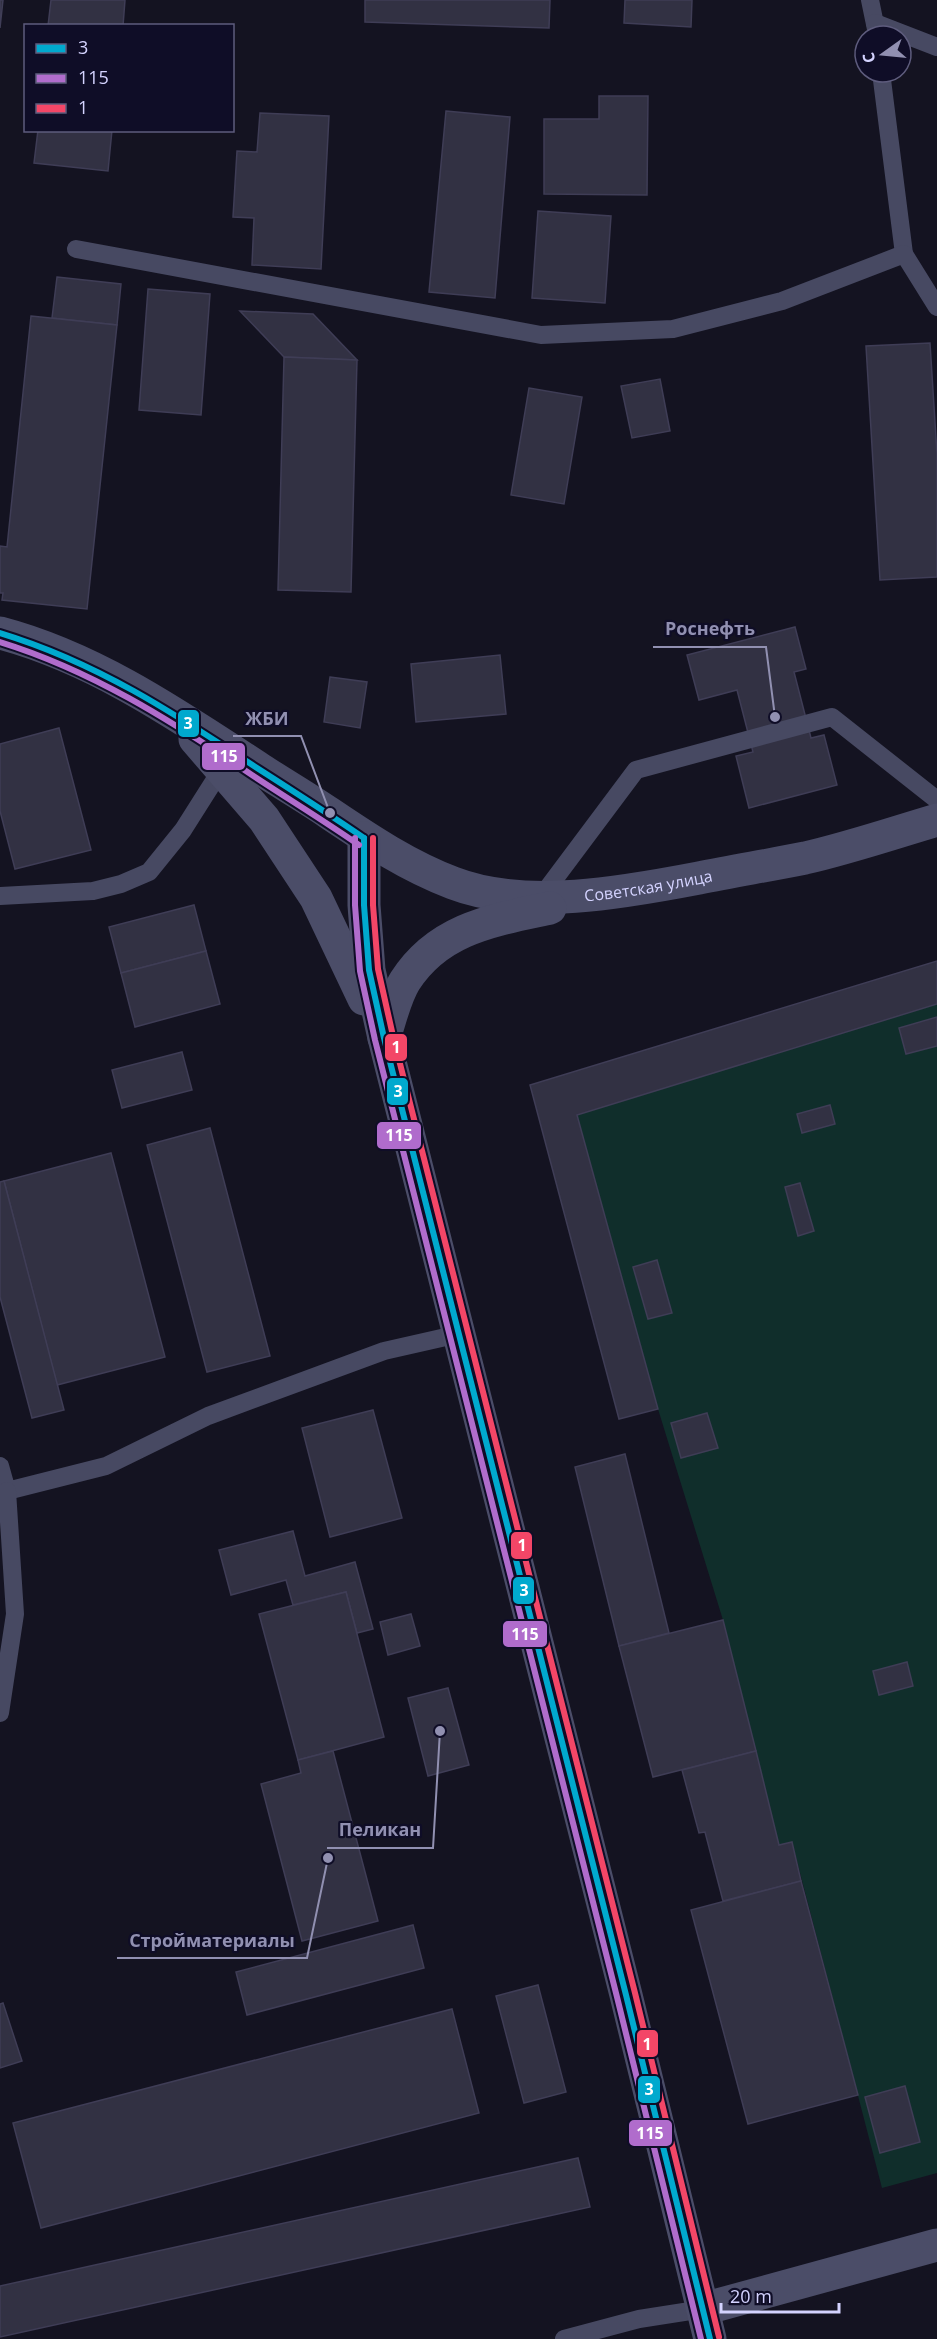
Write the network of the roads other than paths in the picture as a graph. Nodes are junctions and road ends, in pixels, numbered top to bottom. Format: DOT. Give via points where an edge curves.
graph roads {
  1 [pos="870,0"];
  2 [pos="875,24"];
  3 [pos="913,40"];
  4 [pos="937,47"];
  5 [pos="883,84"];
  6 [pos="76,249"];
  7 [pos="904,254"];
  8 [pos="937,308"];
  9 [pos="0,633"];
  10 [pos="175,715"];
  11 [pos="221,770"];
  12 [pos="937,800"];
  13 [pos="937,820"];
  14 [pos="364,838"];
  15 [pos="616,894"];
  16 [pos="0,896"];
  17 [pos="541,897"];
  18 [pos="384,1038"];
  19 [pos="459,1334"];
  20 [pos="0,1466"];
  21 [pos="7,1491"];
  22 [pos="0,1713"];
  23 [pos="937,2245"];
  24 [pos="707,2324"];
  25 [pos="564,2339"];
  1 -- 2 [label="lane"];
  3 -- 4 [label="lane"];
  5 -- 7 [label="lane"];
  6 -- 7 [label="lane" via="541,335 673,329 782,301"];
  7 -- 8 [label="lane"];
  9 -- 10 [label="street, Советская улица" via="79,661"];
  10 -- 11 [label="street"];
  10 -- 14 [label="street, Советская улица"];
  11 -- 16 [label="lane" via="183,830 149,872 93,891"];
  11 -- 18 [label="street" via="264,819 316,898"];
  12 -- 17 [label="lane" via="832,717 636,770"];
  13 -- 15 [label="street, Советская улица" via="806,857"];
  14 -- 17 [label="street, Советская улица" via="408,864 455,884 493,894"];
  14 -- 18 [label="street" via="369,969"];
  15 -- 17 [label="street, Советская улица"];
  15 -- 18 [label="street" via="477,925 431,951 404,982"];
  18 -- 19 [label="street"];
  19 -- 21 [label="lane" via="384,1351 208,1416 106,1466"];
  19 -- 24 [label="street"];
  20 -- 21 [label="lane"];
  21 -- 22 [label="lane" via="15,1614"];
  23 -- 24 [label="street"];
  24 -- 25 [label="lane" via="639,2319"];
}
